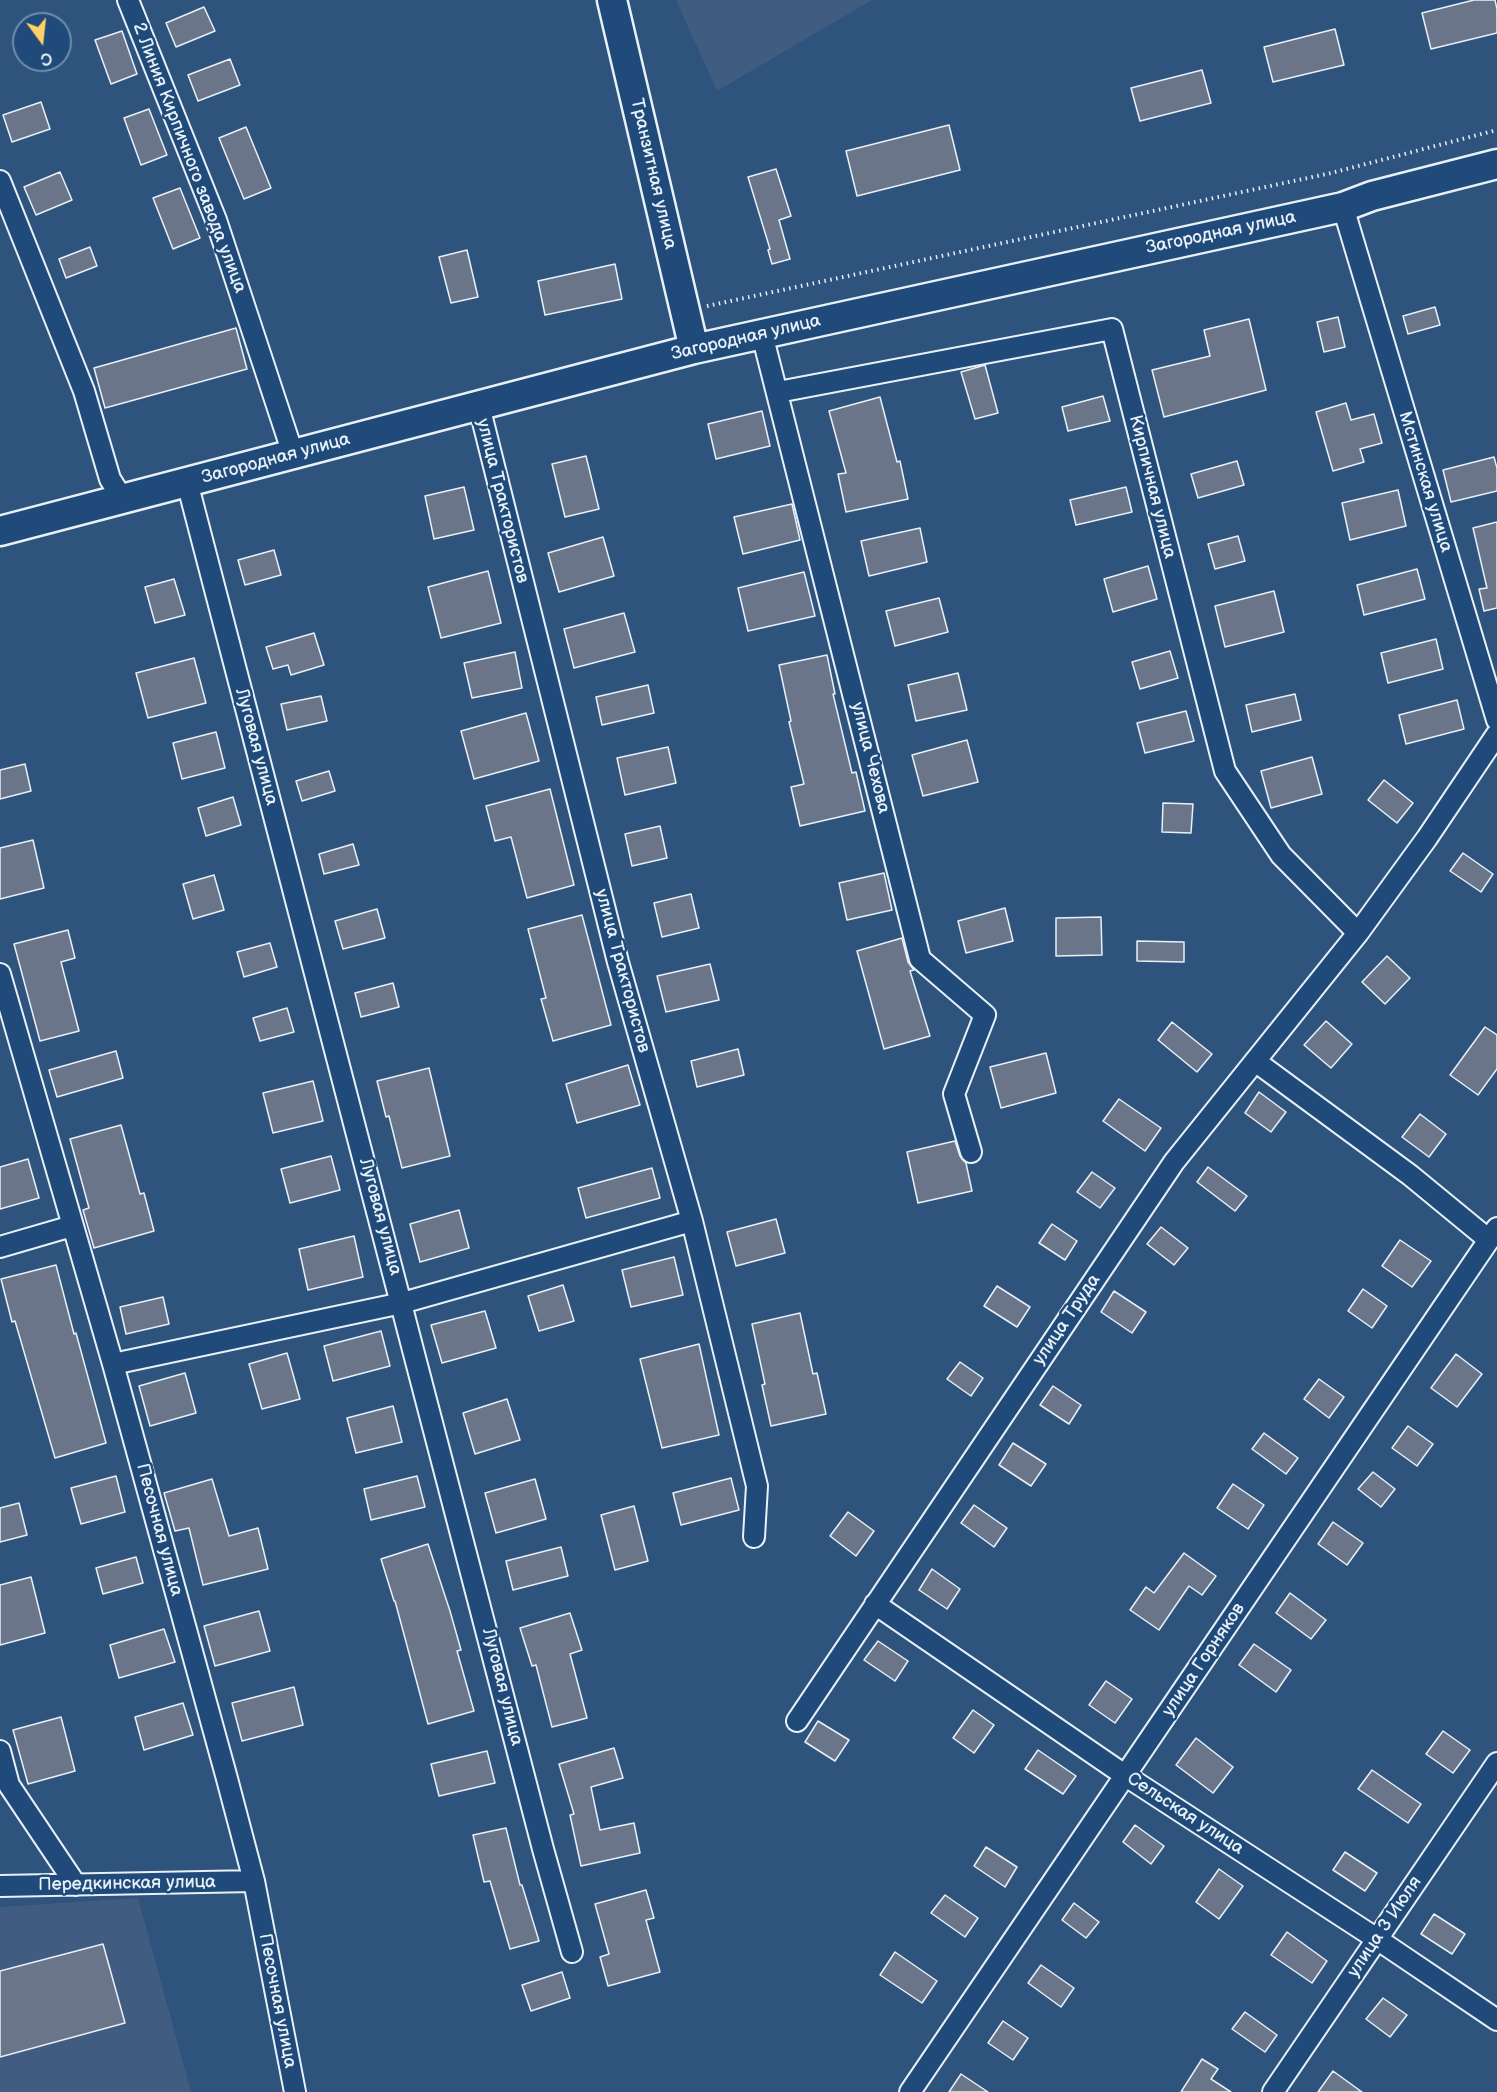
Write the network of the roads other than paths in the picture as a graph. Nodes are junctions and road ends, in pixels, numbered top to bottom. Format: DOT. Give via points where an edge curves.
graph roads {
  1 [pos="128,0"];
  2 [pos="612,0"];
  3 [pos="1497,164"];
  4 [pos="0,181"];
  5 [pos="1343,207"];
  6 [pos="762,334"];
  7 [pos="694,349"];
  8 [pos="778,392"];
  9 [pos="478,406"];
  10 [pos="293,454"];
  11 [pos="187,482"];
  12 [pos="122,498"];
  13 [pos="0,531"];
  14 [pos="1497,720"];
  15 [pos="1497,734"];
  16 [pos="1358,933"];
  17 [pos="0,974"];
  18 [pos="1255,1061"];
  19 [pos="971,1152"];
  20 [pos="692,1221"];
  21 [pos="72,1226"];
  22 [pos="1493,1234"];
  23 [pos="0,1247"];
  24 [pos="402,1303"];
  25 [pos="113,1364"];
  26 [pos="754,1537"];
  27 [pos="876,1604"];
  28 [pos="797,1721"];
  29 [pos="0,1751"];
  30 [pos="1497,1762"];
  31 [pos="1126,1776"];
  32 [pos="254,1881"];
  33 [pos="76,1884"];
  34 [pos="0,1886"];
  35 [pos="1377,1939"];
  36 [pos="572,1952"];
  37 [pos="1497,2020"];
  38 [pos="295,2092"];
  39 [pos="910,2092"];
  40 [pos="1273,2092"];
  1 -- 10 [label="street, 2 Линия Кирпичного завода улица" via="216,220"];
  2 -- 7 [label="main road, Транзитная улица"];
  3 -- 5 [label="main road, Загородная улица"];
  4 -- 12 [label="street" via="84,391 110,479"];
  5 -- 6 [label="main road, Загородная улица"];
  5 -- 14 [label="street, Мстинская улица"];
  6 -- 7 [label="main road, Загородная улица"];
  6 -- 8 [label="street, улица Чехова"];
  7 -- 9 [label="main road, Загородная улица"];
  8 -- 16 [label="street, Кирпичная улица" via="1112,329 1225,771 1281,855"];
  8 -- 19 [label="street, улица Чехова" via="920,959 985,1016 954,1094"];
  9 -- 10 [label="main road, Загородная улица"];
  9 -- 20 [label="street, улица Трактористов" via="618,962"];
  10 -- 11 [label="main road, Загородная улица"];
  11 -- 12 [label="main road, Загородная улица"];
  11 -- 24 [label="street, Луговая улица"];
  12 -- 13 [label="main road, Загородная улица"];
  15 -- 16 [label="street, улица Труда"];
  16 -- 18 [label="street, улица Труда"];
  17 -- 21 [label="street, Песочная улица"];
  18 -- 22 [label="street"];
  18 -- 27 [label="street, улица Труда" via="1174,1161"];
  20 -- 24 [label="street"];
  20 -- 26 [label="street, улица Трактористов" via="757,1486"];
  21 -- 23 [label="street"];
  21 -- 25 [label="street, Песочная улица"];
  22 -- 31 [label="street, улица Горняков"];
  24 -- 25 [label="street"];
  24 -- 36 [label="street, Луговая улица"];
  25 -- 32 [label="street, Песочная улица"];
  27 -- 28 [label="street, улица Труда"];
  27 -- 31 [label="street, Сельская улица"];
  29 -- 33 [label="street" via="9,1785"];
  30 -- 35 [label="street, улица 3 Июля"];
  31 -- 35 [label="street, Сельская улица"];
  31 -- 39 [label="street, улица Горняков"];
  32 -- 33 [label="street, Передкинская улица"];
  32 -- 38 [label="street, Песочная улица"];
  33 -- 34 [label="street, Передкинская улица"];
  35 -- 37 [label="street, Сельская улица"];
  35 -- 40 [label="street, улица 3 Июля"];
}
